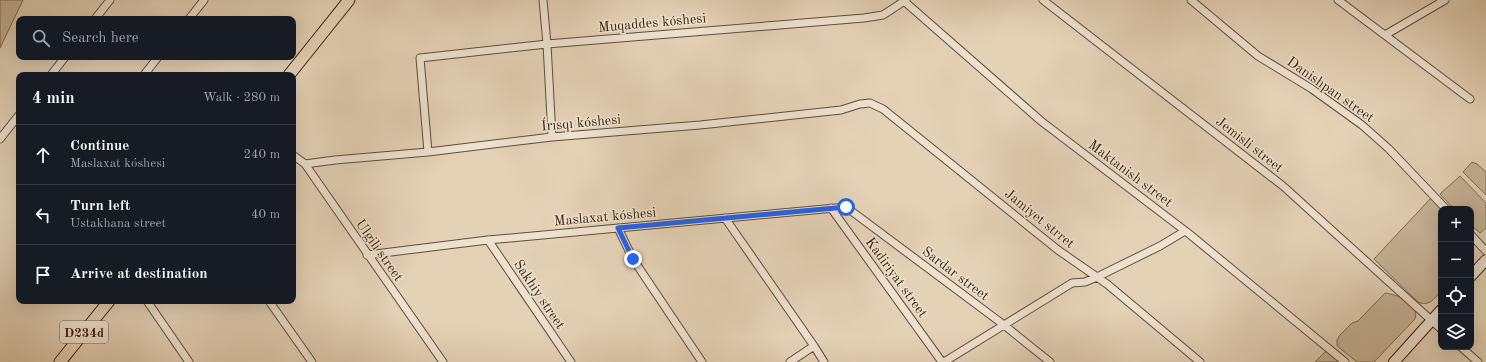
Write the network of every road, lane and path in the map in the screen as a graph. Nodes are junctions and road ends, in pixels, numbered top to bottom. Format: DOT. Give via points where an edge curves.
graph roads {
  1 [pos="110,0"];
  2 [pos="204,0"];
  3 [pos="349,0"];
  4 [pos="543,0"];
  5 [pos="1042,0"];
  6 [pos="1191,0"];
  7 [pos="1338,0"];
  8 [pos="1445,0"];
  9 [pos="905,1"];
  10 [pos="97,16"];
  11 [pos="191,16"];
  12 [pos="1386,35"];
  13 [pos="547,44"];
  14 [pos="63,60"];
  15 [pos="156,60"];
  16 [pos="53,72"];
  17 [pos="146,72"];
  18 [pos="291,72"];
  19 [pos="1470,99"];
  20 [pos="860,104"];
  21 [pos="16,119"];
  22 [pos="552,136"];
  23 [pos="0,139"];
  24 [pos="428,152"];
  25 [pos="296,157"];
  26 [pos="305,164"];
  27 [pos="1443,206"];
  28 [pos="846,207"];
  29 [pos="831,208"];
  30 [pos="725,218"];
  31 [pos="618,228"];
  32 [pos="1185,231"];
  33 [pos="1474,238"];
  34 [pos="488,240"];
  35 [pos="1486,251"];
  36 [pos="368,255"];
  37 [pos="1484,265"];
  38 [pos="1474,273"];
  39 [pos="1097,278"];
  40 [pos="107,304"];
  41 [pos="149,304"];
  42 [pos="271,304"];
  43 [pos="1438,313"];
  44 [pos="1431,321"];
  45 [pos="1004,325"];
  46 [pos="1438,327"];
  47 [pos="814,346"];
  48 [pos="1464,350"];
  49 [pos="60,362"];
  50 [pos="189,362"];
  51 [pos="312,362"];
  52 [pos="443,362"];
  53 [pos="571,362"];
  54 [pos="702,362"];
  55 [pos="790,362"];
  56 [pos="824,362"];
  57 [pos="943,362"];
  58 [pos="1050,362"];
  59 [pos="1200,362"];
  60 [pos="1345,362"];
  61 [pos="1394,362"];
  62 [pos="1478,362"];
  1 -- 10 [label="street"];
  2 -- 11 [label="street"];
  3 -- 18 [label="main road"];
  4 -- 13 [label="street"];
  5 -- 44 [label="street, Jemisli street" via="1283,186"];
  6 -- 27 [label="street, Danishpan street" via="1258,56 1312,89 1362,125 1389,149"];
  7 -- 12 [label="street"];
  8 -- 12 [label="street"];
  9 -- 13 [label="street, Muqaddes kóshesi" via="883,15 864,18"];
  9 -- 32 [label="street, Maktanish street" via="1041,120"];
  12 -- 19 [label="street"];
  13 -- 22 [label="street"];
  13 -- 24 [label="street, Muqaddes kóshesi" via="420,58"];
  14 -- 16 [label="street"];
  15 -- 17 [label="street"];
  20 -- 22 [label="street, Írısqı kóshesi" via="841,110 708,124"];
  20 -- 39 [label="street, Jamiyet strret" via="870,103 883,109 1058,250"];
  21 -- 23 [label="street"];
  22 -- 24 [label="street, Írısqı kóshesi"];
  24 -- 26 [label="street, Írısqı kóshesi"];
  25 -- 26 [label="street, Ulgili street"];
  26 -- 36 [label="street, Ulgili street"];
  28 -- 29 [label="street, Maslaxat kóshesi"];
  28 -- 45 [label="street, Sardar street"];
  29 -- 30 [label="street, Maslaxat kóshesi"];
  29 -- 57 [label="street, Kadiriyat street"];
  30 -- 31 [label="street, Maslaxat kóshesi"];
  30 -- 47 [label="street"];
  31 -- 34 [label="street, Maslaxat kóshesi"];
  31 -- 54 [label="street" via="633,259"];
  32 -- 39 [label="street"];
  32 -- 60 [label="street, Maktanish street"];
  33 -- 35 [label="street"];
  34 -- 36 [label="street, Maslaxat kóshesi"];
  34 -- 53 [label="street, Sakhiy street"];
  36 -- 52 [label="street, Ulgili street"];
  37 -- 38 [label="main road"];
  39 -- 45 [label="street" via="1072,283"];
  39 -- 59 [label="street, Jamiyet strret"];
  40 -- 49 [label="main road, D234d"];
  41 -- 50 [label="street"];
  42 -- 51 [label="street"];
  43 -- 44 [label="main road"];
  44 -- 46 [label="street, Jemisli street"];
  44 -- 61 [label="main road"];
  45 -- 57 [label="street"];
  45 -- 58 [label="street, Sardar street"];
  47 -- 55 [label="street"];
  47 -- 56 [label="street"];
  48 -- 62 [label="street"];
}
